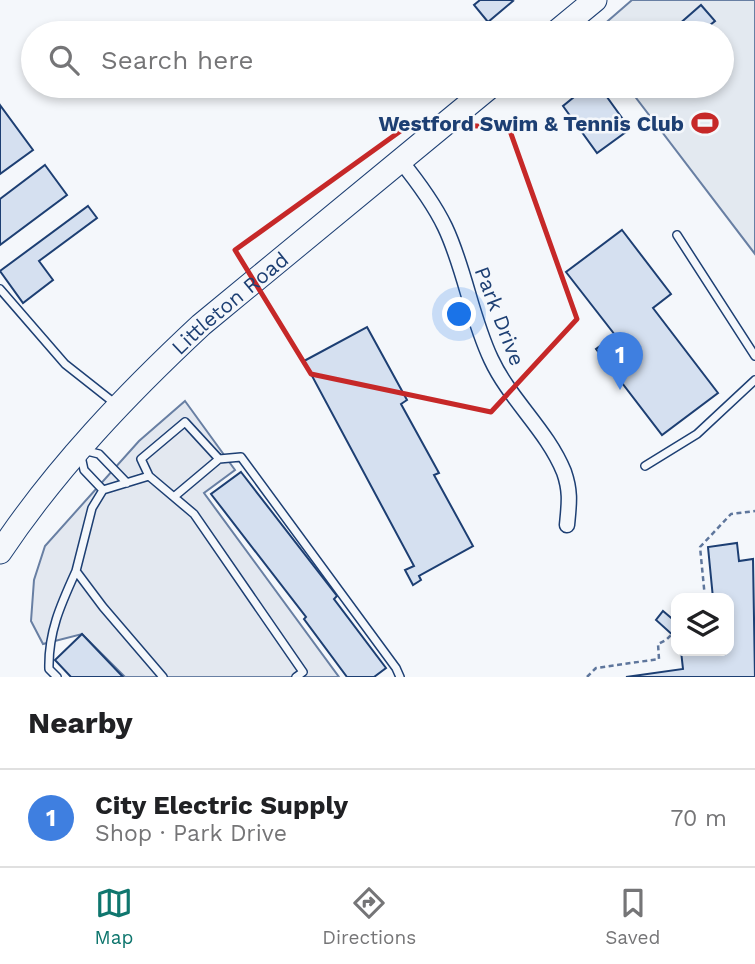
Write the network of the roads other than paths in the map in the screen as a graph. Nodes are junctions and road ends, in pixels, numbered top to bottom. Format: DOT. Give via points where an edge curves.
graph roads {
  1 [pos="595,0"];
  2 [pos="570,21"];
  3 [pos="476,98"];
  4 [pos="400,160"];
  5 [pos="677,235"];
  6 [pos="0,289"];
  7 [pos="755,356"];
  8 [pos="755,380"];
  9 [pos="117,406"];
  10 [pos="79,449"];
  11 [pos="219,459"];
  12 [pos="645,466"];
  13 [pos="149,476"];
  14 [pos="127,483"];
  15 [pos="103,490"];
  16 [pos="175,496"];
  17 [pos="567,525"];
  18 [pos="1,549"];
  19 [pos="76,571"];
  20 [pos="57,677"];
  21 [pos="163,677"];
  22 [pos="296,677"];
  23 [pos="400,677"];
  1 -- 2 [label="main road"];
  3 -- 4 [label="main road, Littleton Road"];
  4 -- 9 [label="main road, Littleton Road" via="201,324"];
  4 -- 17 [label="street, Park Drive" via="445,228 502,380 563,470 570,493"];
  5 -- 7 [label="lane"];
  6 -- 9 [label="lane" via="65,364"];
  8 -- 12 [label="lane" via="697,435"];
  9 -- 10 [label="main road, Littleton Road"];
  10 -- 14 [label="lane" via="99,454"];
  10 -- 15 [label="lane" via="84,470"];
  10 -- 18 [label="main road, Littleton Road"];
  11 -- 13 [label="lane" via="185,422 141,459"];
  11 -- 16 [label="lane"];
  11 -- 23 [label="lane" via="241,457"];
  13 -- 14 [label="lane"];
  13 -- 16 [label="lane"];
  14 -- 15 [label="lane"];
  15 -- 19 [label="lane" via="92,508"];
  16 -- 22 [label="lane" via="194,514 303,672"];
  19 -- 20 [label="lane" via="54,620 48,648 49,669"];
  19 -- 21 [label="lane"];
}
